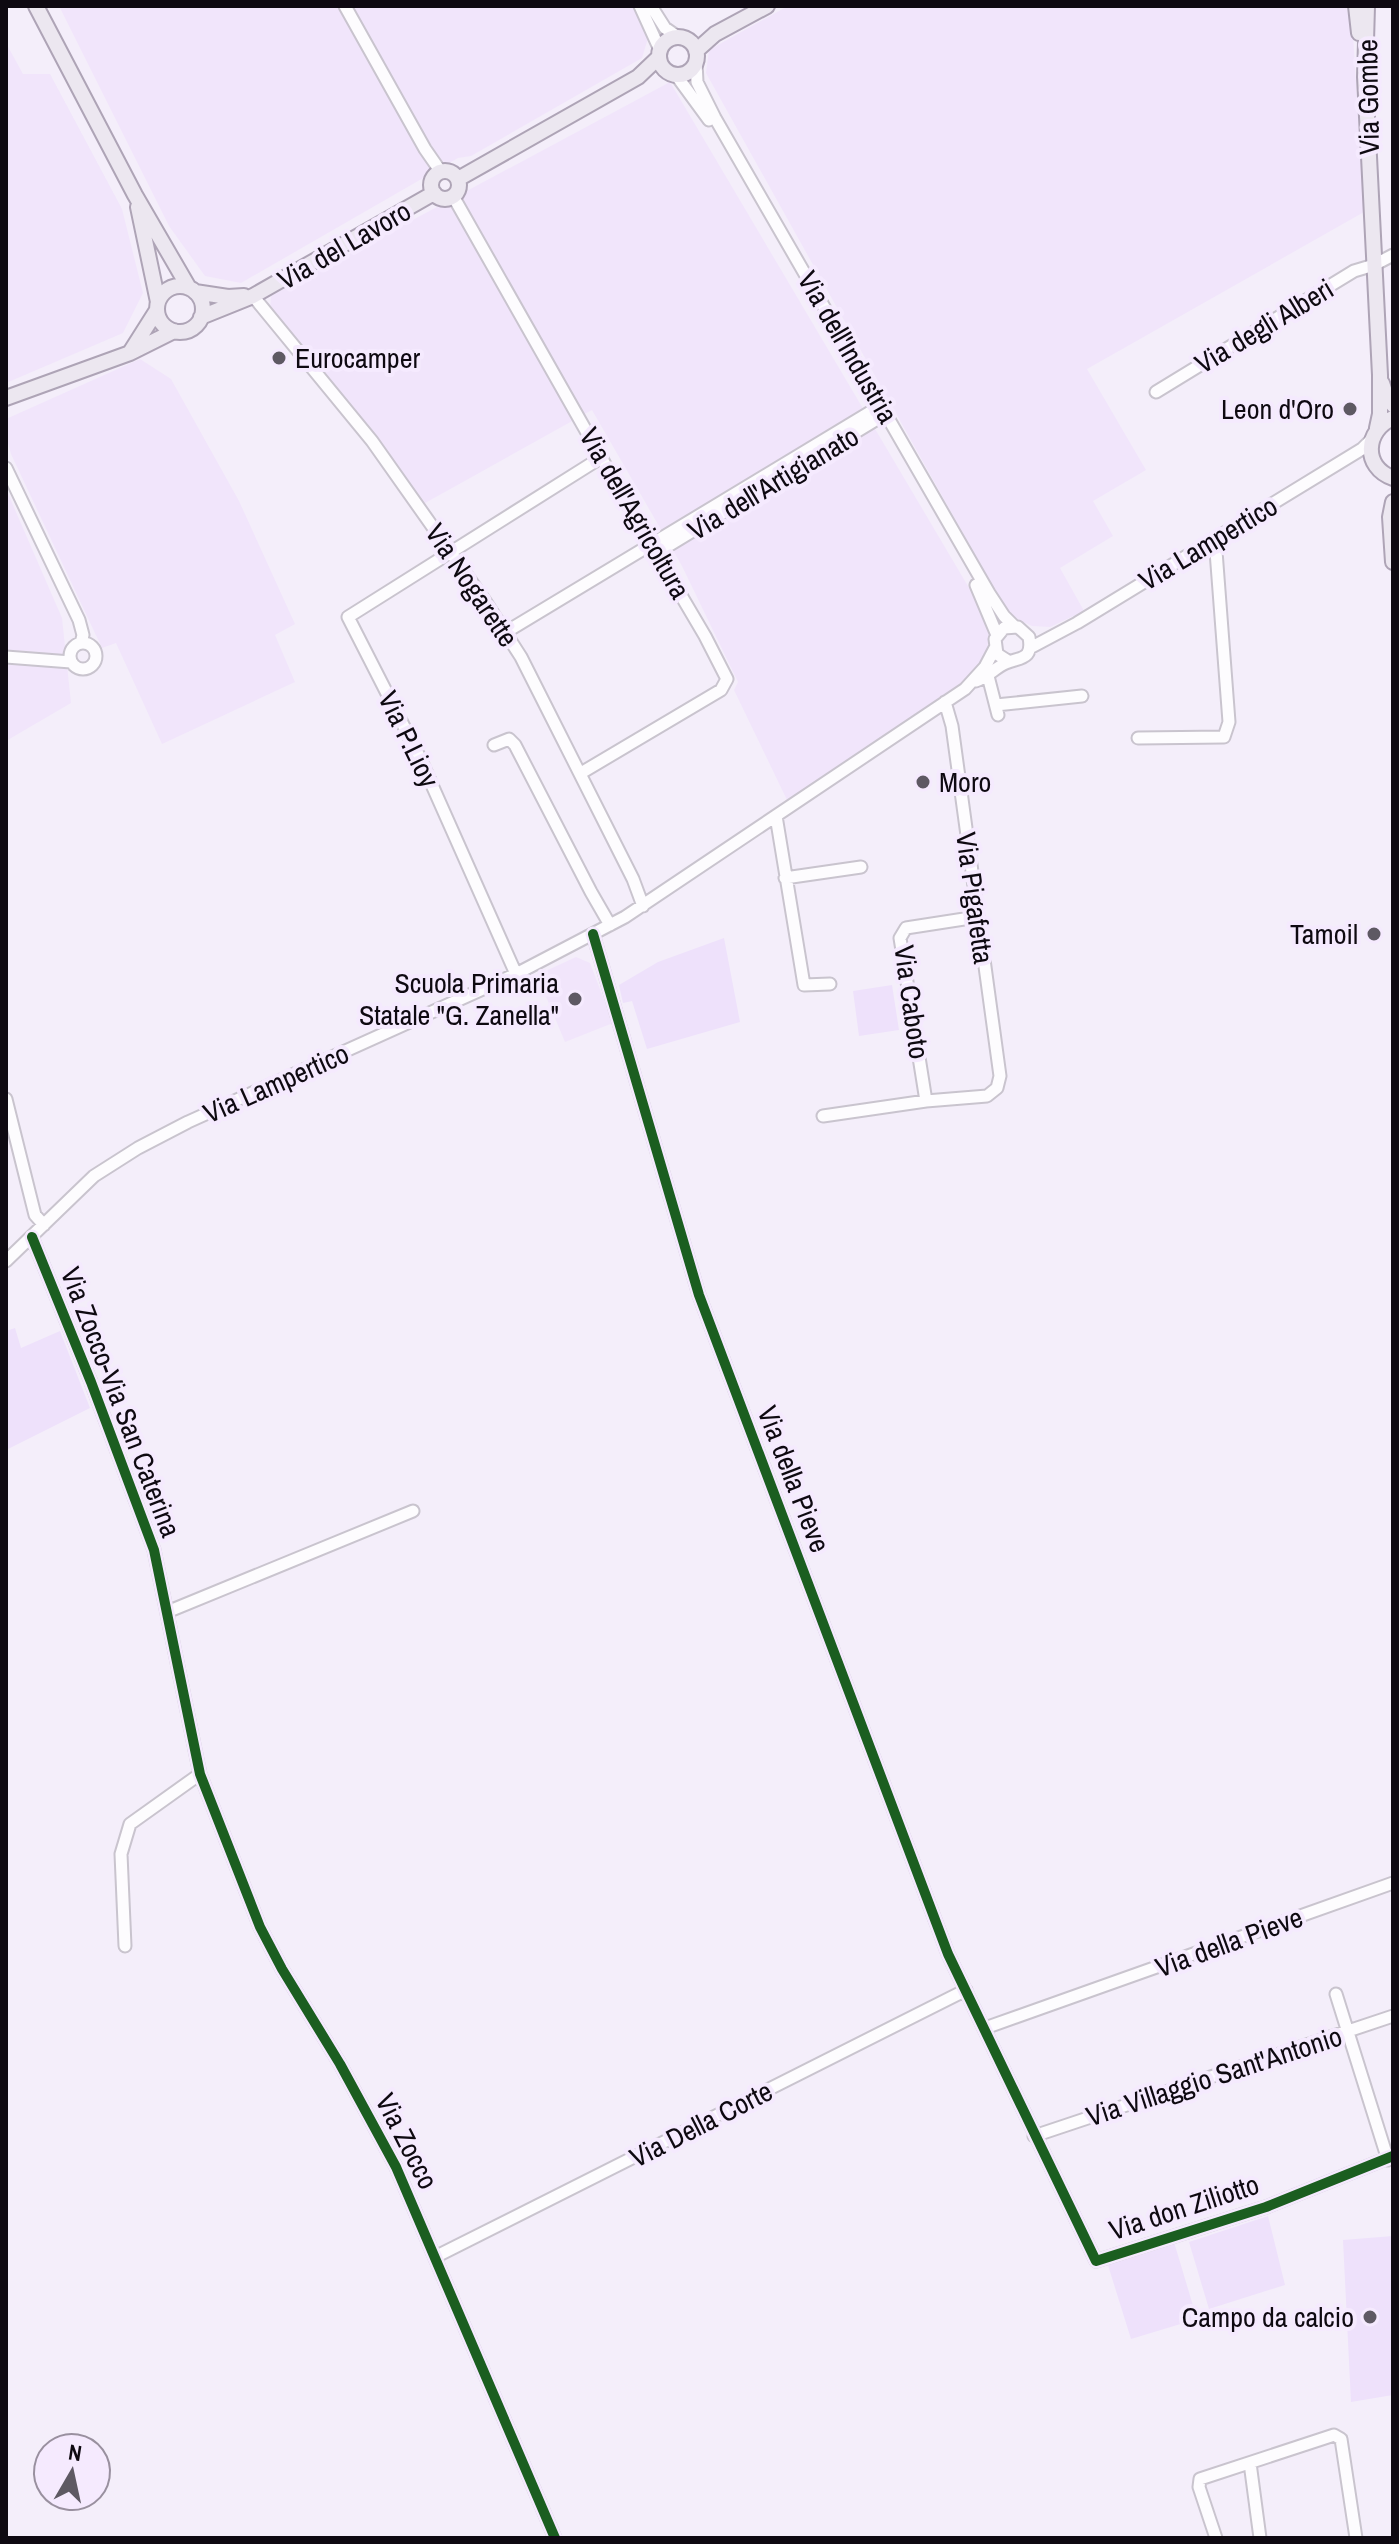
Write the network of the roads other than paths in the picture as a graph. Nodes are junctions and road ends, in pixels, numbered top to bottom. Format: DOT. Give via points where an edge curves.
graph roads {
  1 [pos="36,6"];
  2 [pos="345,6"];
  3 [pos="640,6"];
  4 [pos="651,6"];
  5 [pos="767,6"];
  6 [pos="1356,6"];
  7 [pos="1367,6"];
  8 [pos="690,48"];
  9 [pos="665,63"];
  10 [pos="1365,77"];
  11 [pos="441,172"];
  12 [pos="458,179"];
  13 [pos="434,193"];
  14 [pos="135,195"];
  15 [pos="453,196"];
  16 [pos="1393,255"];
  17 [pos="1374,265"];
  18 [pos="192,290"];
  19 [pos="253,296"];
  20 [pos="157,306"];
  21 [pos="201,317"];
  22 [pos="174,331"];
  23 [pos="130,353"];
  24 [pos="1380,375"];
  25 [pos="1156,392"];
  26 [pos="6,398"];
  27 [pos="1393,405"];
  28 [pos="881,411"];
  29 [pos="1393,418"];
  30 [pos="1374,434"];
  31 [pos="1350,456"];
  32 [pos="602,457"];
  33 [pos="6,468"];
  34 [pos="1382,471"];
  35 [pos="1393,502"];
  36 [pos="1390,517"];
  37 [pos="1215,538"];
  38 [pos="655,548"];
  39 [pos="451,551"];
  40 [pos="1393,562"];
  41 [pos="1014,626"];
  42 [pos="1065,630"];
  43 [pos="506,632"];
  44 [pos="1026,632"];
  45 [pos="997,635"];
  46 [pos="81,643"];
  47 [pos="995,648"];
  48 [pos="1030,648"];
  49 [pos="6,657"];
  50 [pos="1008,661"];
  51 [pos="71,662"];
  52 [pos="988,676"];
  53 [pos="974,682"];
  54 [pos="1082,696"];
  55 [pos="945,702"];
  56 [pos="1138,738"];
  57 [pos="494,745"];
  58 [pos="581,773"];
  59 [pos="776,816"];
  60 [pos="861,867"];
  61 [pos="785,878"];
  62 [pos="643,906"];
  63 [pos="977,917"];
  64 [pos="610,925"];
  65 [pos="593,934"];
  66 [pos="516,974"];
  67 [pos="830,984"];
  68 [pos="6,1099"];
  69 [pos="926,1101"];
  70 [pos="823,1116"];
  71 [pos="44,1225"];
  72 [pos="32,1237"];
  73 [pos="6,1261"];
  74 [pos="413,1511"];
  75 [pos="167,1612"];
  76 [pos="200,1774"];
  77 [pos="1393,1883"];
  78 [pos="125,1946"];
  79 [pos="966,1990"];
  80 [pos="1336,1994"];
  81 [pos="1393,2016"];
  82 [pos="985,2028"];
  83 [pos="1348,2031"];
  84 [pos="1034,2136"];
  85 [pos="1390,2158"];
  86 [pos="435,2257"];
  87 [pos="1250,2463"];
  88 [pos="555,2538"];
  89 [pos="1216,2538"];
  90 [pos="1260,2538"];
  91 [pos="1356,2538"];
  1 -- 14 [label="main road"];
  2 -- 11 [label="street"];
  3 -- 9 [label="street, Via dell'Industria"];
  4 -- 8 [label="street, Via dell'Industria" via="665,28"];
  5 -- 8 [label="main road"];
  6 -- 10 [label="main road"];
  7 -- 10 [label="main road, Via Gombe"];
  8 -- 9 [label="main road" via="667,41"];
  8 -- 9 [label="main road" via="688,72"];
  8 -- 28 [label="street, Via dell'Industria" via="697,82 715,118"];
  9 -- 12 [label="main road"];
  9 -- 28 [label="street, Via dell'Industria" via="702,108"];
  10 -- 17 [label="main road, Via Gombe"];
  11 -- 12 [label="main road"];
  11 -- 13 [label="main road, Via del Lavoro" via="432,181"];
  12 -- 15 [label="main road"];
  13 -- 15 [label="main road, Via del Lavoro" via="445,199"];
  13 -- 19 [label="main road, Via del Lavoro"];
  14 -- 18 [label="main road"];
  14 -- 20 [label="main road"];
  15 -- 32 [label="street, Via dell'Agricoltura"];
  16 -- 17 [label="street, Via degli Alberi"];
  17 -- 24 [label="main road, Via Gombe"];
  17 -- 25 [label="street, Via degli Alberi" via="1354,271"];
  18 -- 19 [label="main road, Via del Lavoro"];
  18 -- 20 [label="main road" via="167,290"];
  18 -- 21 [label="main road" via="202,304"];
  19 -- 21 [label="main road, Via del Lavoro"];
  19 -- 39 [label="street, Via Nogarette" via="372,441"];
  20 -- 22 [label="main road" via="162,324"];
  20 -- 23 [label="main road"];
  21 -- 22 [label="main road" via="193,328"];
  22 -- 23 [label="main road"];
  23 -- 26 [label="main road"];
  24 -- 27 [label="main road"];
  24 -- 30 [label="main road, Via Gombe"];
  28 -- 38 [label="street, Via dell'Artigianato"];
  28 -- 41 [label="street, Via dell'Industria"];
  28 -- 45 [label="street, Via dell'Industria" via="983,597"];
  29 -- 30 [label="main road"];
  30 -- 31 [label="street, Via Lampertico"];
  30 -- 34 [label="main road, Via Gombe" via="1370,448"];
  31 -- 34 [label="street" via="1367,458"];
  31 -- 37 [label="street, Via Lampertico"];
  32 -- 38 [label="street, Via dell'Agricoltura"];
  32 -- 39 [label="street"];
  33 -- 46 [label="street" via="79,620"];
  34 -- 36 [label="main road"];
  35 -- 36 [label="main road"];
  36 -- 40 [label="main road"];
  37 -- 42 [label="street, Via Lampertico"];
  37 -- 56 [label="street" via="1227,733"];
  38 -- 43 [label="street, Via dell'Artigianato"];
  38 -- 58 [label="street, Via dell'Agricoltura" via="727,679 721,690"];
  39 -- 43 [label="street, Via Nogarette"];
  39 -- 66 [label="street, Via P.Lioy" via="348,617 420,758"];
  41 -- 44 [label="street, Via Lampertico"];
  41 -- 45 [label="street"];
  42 -- 44 [label="street, Via Lampertico"];
  42 -- 48 [label="street, Via Lampertico"];
  43 -- 58 [label="street, Via Nogarette"];
  44 -- 48 [label="street"];
  45 -- 47 [label="street, Via Lampertico"];
  46 -- 51 [label="street" via="71,650"];
  46 -- 51 [label="street" via="94,650 94,662 85,669"];
  47 -- 50 [label="street"];
  47 -- 53 [label="street, Via Lampertico"];
  48 -- 50 [label="street, Via Lampertico" via="1020,660"];
  49 -- 51 [label="street"];
  50 -- 52 [label="street, Via Lampertico"];
  52 -- 53 [label="street, Via Lampertico"];
  52 -- 54 [label="street" via="997,710"];
  53 -- 55 [label="street, Via Lampertico"];
  55 -- 59 [label="street, Via Lampertico"];
  55 -- 63 [label="street, Via Pigafetta"];
  57 -- 64 [label="street" via="506,739 515,745"];
  58 -- 62 [label="street, Via Nogarette"];
  59 -- 61 [label="street"];
  59 -- 62 [label="street, Via Lampertico"];
  60 -- 61 [label="street"];
  61 -- 67 [label="street" via="804,985"];
  62 -- 64 [label="street, Via Lampertico"];
  63 -- 69 [label="street, Via Pigafetta" via="1000,1076 997,1088 987,1096"];
  63 -- 69 [label="street, Via Caboto" via="901,932"];
  64 -- 65 [label="street, Via Lampertico"];
  65 -- 66 [label="street, Via Lampertico"];
  65 -- 79 [label="street, Via della Pieve" via="699,1295"];
  66 -- 71 [label="street, Via Lampertico" via="138,1148 94,1176"];
  68 -- 71 [label="street" via="35,1215"];
  69 -- 70 [label="street"];
  71 -- 72 [label="street, Via Lampertico"];
  72 -- 73 [label="street, Via Lampertico"];
  72 -- 75 [label="street, Via Zocco-Via San Caterina" via="154,1550"];
  74 -- 75 [label="street"];
  75 -- 76 [label="street, Via Zocco-Via San Caterina"];
  76 -- 78 [label="street" via="130,1824 121,1854"];
  76 -- 86 [label="street, Via Zocco" via="260,1927 396,2167"];
  77 -- 82 [label="street, Via della Pieve"];
  79 -- 82 [label="street, Via della Pieve"];
  79 -- 86 [label="street, Via Della Corte"];
  80 -- 83 [label="street"];
  81 -- 83 [label="street, Via Villaggio Sant'Antonio"];
  82 -- 84 [label="street, Via don Ziliotto"];
  83 -- 84 [label="street, Via Villaggio Sant'Antonio"];
  83 -- 85 [label="street"];
  84 -- 85 [label="street, Via don Ziliotto" via="1096,2261 1266,2207"];
  86 -- 88 [label="street, Via Zocco"];
  87 -- 89 [label="street" via="1200,2479"];
  87 -- 90 [label="street"];
  87 -- 91 [label="street" via="1334,2435 1341,2439"];
}
